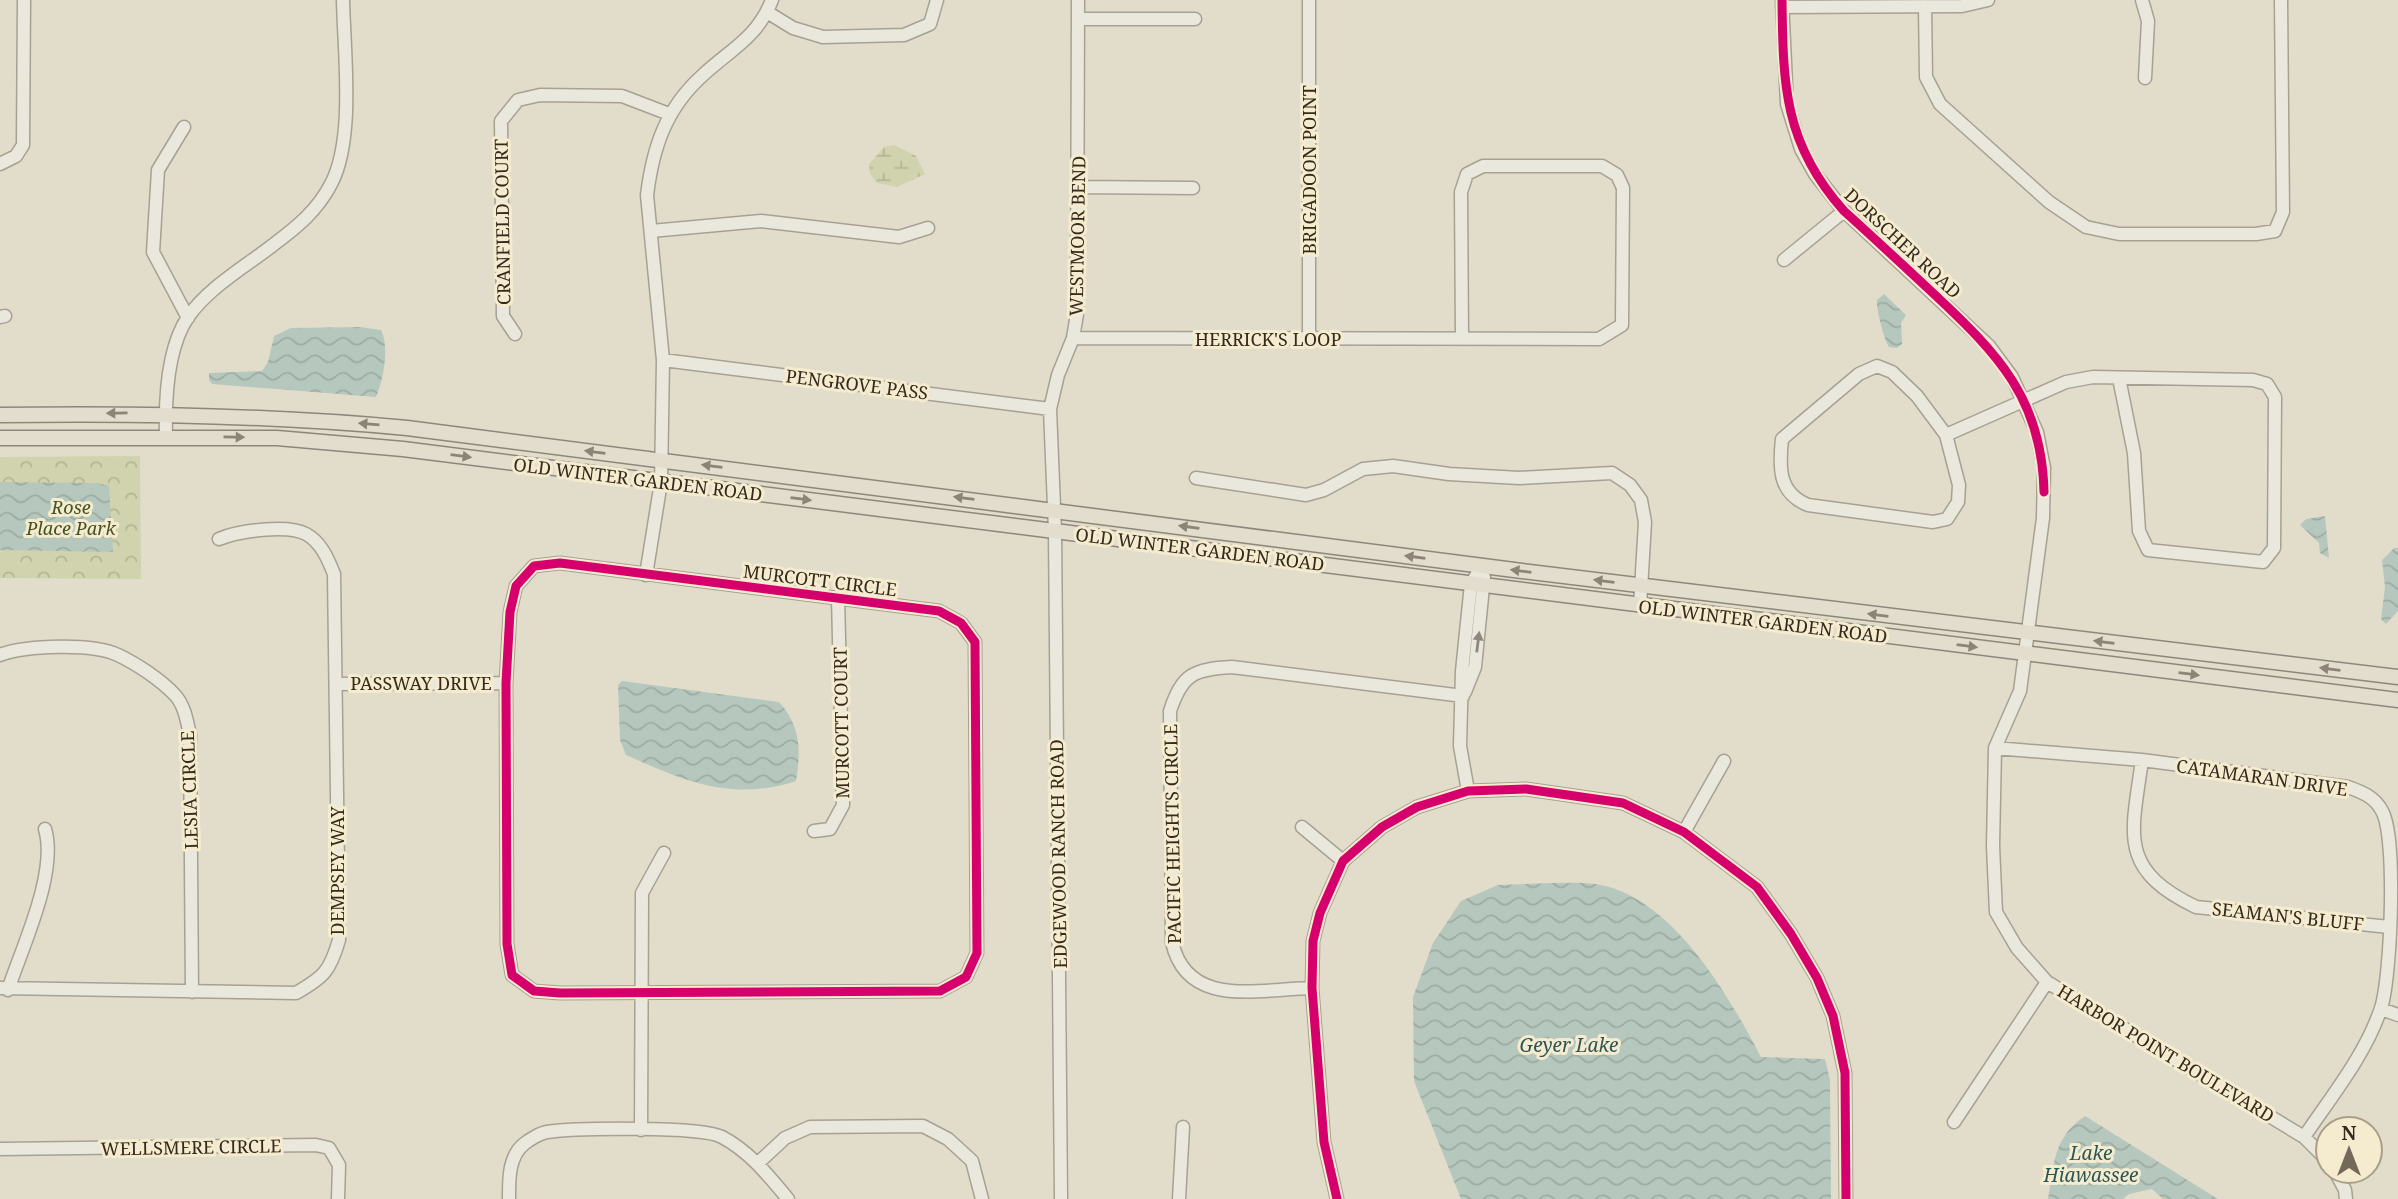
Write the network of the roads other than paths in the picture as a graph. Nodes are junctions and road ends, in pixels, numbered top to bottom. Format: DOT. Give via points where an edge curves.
graph roads {
  1 [pos="24,0"];
  2 [pos="344,0"];
  3 [pos="937,0"];
  4 [pos="1078,0"];
  5 [pos="1309,0"];
  6 [pos="1988,0"];
  7 [pos="2142,0"];
  8 [pos="2281,0"];
  9 [pos="1782,4"];
  10 [pos="769,6"];
  11 [pos="1925,6"];
  12 [pos="1078,19"];
  13 [pos="1195,19"];
  14 [pos="2145,78"];
  15 [pos="669,114"];
  16 [pos="184,127"];
  17 [pos="0,164"];
  18 [pos="1078,187"];
  19 [pos="1193,187"];
  20 [pos="1844,211"];
  21 [pos="928,228"];
  22 [pos="651,231"];
  23 [pos="1784,260"];
  24 [pos="187,318"];
  25 [pos="515,334"];
  26 [pos="1073,338"];
  27 [pos="1462,338"];
  28 [pos="1309,340"];
  29 [pos="663,360"];
  30 [pos="2119,378"];
  31 [pos="2025,401"];
  32 [pos="1050,409"];
  33 [pos="166,413"];
  34 [pos="0,415"];
  35 [pos="1946,435"];
  36 [pos="166,436"];
  37 [pos="0,438"];
  38 [pos="662,460"];
  39 [pos="1196,478"];
  40 [pos="661,482"];
  41 [pos="1055,509"];
  42 [pos="1055,531"];
  43 [pos="219,539"];
  44 [pos="1482,566"];
  45 [pos="646,575"];
  46 [pos="1478,585"];
  47 [pos="1642,585"];
  48 [pos="838,597"];
  49 [pos="1640,606"];
  50 [pos="2027,634"];
  51 [pos="2024,653"];
  52 [pos="0,655"];
  53 [pos="2398,677"];
  54 [pos="506,682"];
  55 [pos="335,684"];
  56 [pos="1463,696"];
  57 [pos="2398,699"];
  58 [pos="1995,748"];
  59 [pos="2142,760"];
  60 [pos="1724,761"];
  61 [pos="1468,790"];
  62 [pos="1302,827"];
  63 [pos="45,829"];
  64 [pos="814,831"];
  65 [pos="1684,832"];
  66 [pos="664,853"];
  67 [pos="1343,861"];
  68 [pos="2389,927"];
  69 [pos="2047,982"];
  70 [pos="1312,988"];
  71 [pos="4,989"];
  72 [pos="192,992"];
  73 [pos="640,993"];
  74 [pos="2381,1009"];
  75 [pos="2398,1015"];
  76 [pos="1954,1122"];
  77 [pos="1183,1127"];
  78 [pos="640,1130"];
  79 [pos="2304,1137"];
  80 [pos="2314,1147"];
  81 [pos="0,1149"];
  82 [pos="758,1163"];
  83 [pos="338,1199"];
  84 [pos="509,1199"];
  85 [pos="788,1199"];
  86 [pos="982,1199"];
  87 [pos="1061,1199"];
  88 [pos="1179,1199"];
  89 [pos="1337,1199"];
  90 [pos="1846,1199"];
  1 -- 17 [label="street" via="23,145 16,156"];
  2 -- 24 [label="street" via="345,143 332,183 308,219 212,292"];
  3 -- 10 [label="street" via="930,24 904,35 823,37 793,28"];
  4 -- 12 [label="street, WESTMOOR BEND"];
  5 -- 28 [label="street, BRIGADOON POINT"];
  6 -- 11 [label="street" via="1962,6"];
  7 -- 14 [label="street" via="2148,21"];
  8 -- 11 [label="street" via="2283,212 2275,231 2256,234 2119,234 2086,227 2049,202 1940,104 1927,77"];
  9 -- 11 [label="street"];
  9 -- 20 [label="street, DORSCHER ROAD" via="1784,84 1793,128 1815,174"];
  10 -- 15 [label="street" via="753,35 701,76"];
  12 -- 13 [label="street"];
  12 -- 18 [label="street, WESTMOOR BEND"];
  15 -- 22 [label="street" via="650,168"];
  15 -- 25 [label="street, CRANFIELD COURT" via="622,96 540,95 518,100 501,121 503,316"];
  16 -- 24 [label="street" via="158,170 153,252"];
  18 -- 19 [label="street"];
  18 -- 26 [label="street, WESTMOOR BEND"];
  20 -- 23 [label="street"];
  20 -- 31 [label="street, DORSCHER ROAD" via="1989,346"];
  21 -- 22 [label="street" via="900,237 761,222"];
  22 -- 29 [label="street"];
  24 -- 33 [label="street" via="174,351"];
  26 -- 28 [label="street, HERRICK'S LOOP"];
  26 -- 32 [label="street, WESTMOOR BEND"];
  27 -- 27 [label="street, HERRICK'S LOOP" via="1599,339 1622,325 1623,188 1617,175 1602,166 1483,166 1467,174 1461,192"];
  27 -- 28 [label="street, HERRICK'S LOOP"];
  29 -- 32 [label="street, PENGROVE PASS"];
  29 -- 38 [label="street"];
  30 -- 30 [label="street" via="2267,384 2275,397 2274,548 2263,562 2148,550 2139,531 2134,453"];
  30 -- 31 [label="street" via="2066,382"];
  31 -- 35 [label="street"];
  31 -- 50 [label="street, DORSCHER ROAD" via="2041,450 2044,492"];
  32 -- 41 [label="street, WESTMOOR BEND"];
  33 -- 34 [label="main road, OLD WINTER GARDEN ROAD, one-way"];
  33 -- 36 [label="street"];
  38 -- 33 [label="main road, OLD WINTER GARDEN ROAD, one-way" via="382,425"];
  35 -- 35 [label="street" via="1917,396 1892,372 1877,366 1859,374 1782,439 1784,486 1794,499 1808,505 1933,522 1947,519 1958,502 1959,485"];
  36 -- 37 [label="main road, OLD WINTER GARDEN ROAD"];
  36 -- 40 [label="main road, OLD WINTER GARDEN ROAD, one-way" via="277,438 403,449"];
  38 -- 40 [label="street"];
  41 -- 38 [label="main road, OLD WINTER GARDEN ROAD, one-way"];
  39 -- 47 [label="street" via="1306,495 1363,469 1393,466 1519,478 1612,473 1641,500 1645,522"];
  40 -- 42 [label="main road, OLD WINTER GARDEN ROAD, one-way"];
  40 -- 45 [label="street"];
  41 -- 42 [label="street, EDGEWOOD RANCH ROAD"];
  44 -- 41 [label="main road, OLD WINTER GARDEN ROAD, one-way"];
  42 -- 46 [label="main road, OLD WINTER GARDEN ROAD"];
  42 -- 87 [label="street, EDGEWOOD RANCH ROAD"];
  43 -- 55 [label="street, DEMPSEY WAY" via="236,532 264,530 305,533 326,552 334,574"];
  44 -- 46 [label="street"];
  47 -- 44 [label="main road, OLD WINTER GARDEN ROAD, one-way"];
  45 -- 48 [label="street, MURCOTT CIRCLE"];
  45 -- 54 [label="street, MURCOTT CIRCLE" via="560,563 534,566 516,586"];
  46 -- 49 [label="main road, OLD WINTER GARDEN ROAD"];
  46 -- 56 [label="street" via="1475,667"];
  47 -- 49 [label="street"];
  50 -- 47 [label="main road, OLD WINTER GARDEN ROAD, one-way"];
  48 -- 64 [label="street, MURCOTT COURT" via="844,805 830,829"];
  48 -- 73 [label="street, MURCOTT CIRCLE" via="939,611 961,623 975,642 977,953 966,977 940,990"];
  49 -- 51 [label="main road, OLD WINTER GARDEN ROAD, one-way"];
  50 -- 51 [label="street, DORSCHER ROAD"];
  53 -- 50 [label="main road, OLD WINTER GARDEN ROAD, one-way"];
  51 -- 57 [label="main road, OLD WINTER GARDEN ROAD, one-way"];
  51 -- 58 [label="street, HARBOR POINT BOULEVARD" via="2020,691"];
  52 -- 72 [label="street, LESIA CIRCLE" via="49,648 116,654 176,696 190,735"];
  54 -- 55 [label="street, PASSWAY DRIVE"];
  54 -- 73 [label="street, MURCOTT CIRCLE" via="507,944 512,975 534,990"];
  55 -- 72 [label="street, DEMPSEY WAY" via="339,940 331,967 296,993"];
  56 -- 61 [label="street" via="1460,746"];
  56 -- 70 [label="street, PACIFIC HEIGHTS CIRCLE" via="1232,667 1202,668 1178,685 1170,711 1172,942 1176,961 1196,983 1218,990"];
  58 -- 59 [label="street, CATAMARAN DRIVE"];
  58 -- 69 [label="street, HARBOR POINT BOULEVARD" via="1996,912 2017,948"];
  59 -- 68 [label="street, CATAMARAN DRIVE" via="2366,793 2382,809 2389,839"];
  59 -- 68 [label="street, SEAMAN'S BLUFF" via="2133,825 2136,858 2173,896 2196,907"];
  60 -- 65 [label="street"];
  61 -- 65 [label="street" via="1526,789 1623,803"];
  61 -- 67 [label="street" via="1417,807 1382,827"];
  62 -- 67 [label="street"];
  63 -- 71 [label="street" via="49,842 45,879"];
  65 -- 90 [label="street" via="1757,887 1817,978 1833,1016 1845,1073"];
  66 -- 73 [label="street" via="642,893"];
  67 -- 70 [label="street" via="1313,942"];
  68 -- 74 [label="street, CATAMARAN DRIVE"];
  69 -- 76 [label="street"];
  69 -- 79 [label="street, HARBOR POINT BOULEVARD"];
  70 -- 89 [label="street" via="1324,1142"];
  71 -- 72 [label="street, DEMPSEY WAY"];
  73 -- 78 [label="street"];
  74 -- 75 [label="street"];
  74 -- 79 [label="street, CATAMARAN DRIVE" via="2351,1068"];
  77 -- 88 [label="street"];
  78 -- 82 [label="street" via="720,1135"];
  78 -- 84 [label="street" via="544,1132 521,1146 509,1171"];
  79 -- 80 [label="street, HARBOR POINT BOULEVARD"];
  81 -- 83 [label="street, WELLSMERE CIRCLE" via="316,1145 329,1148 339,1165"];
  82 -- 85 [label="street"];
  82 -- 86 [label="street" via="785,1138 810,1127 923,1126 972,1161"];
}
